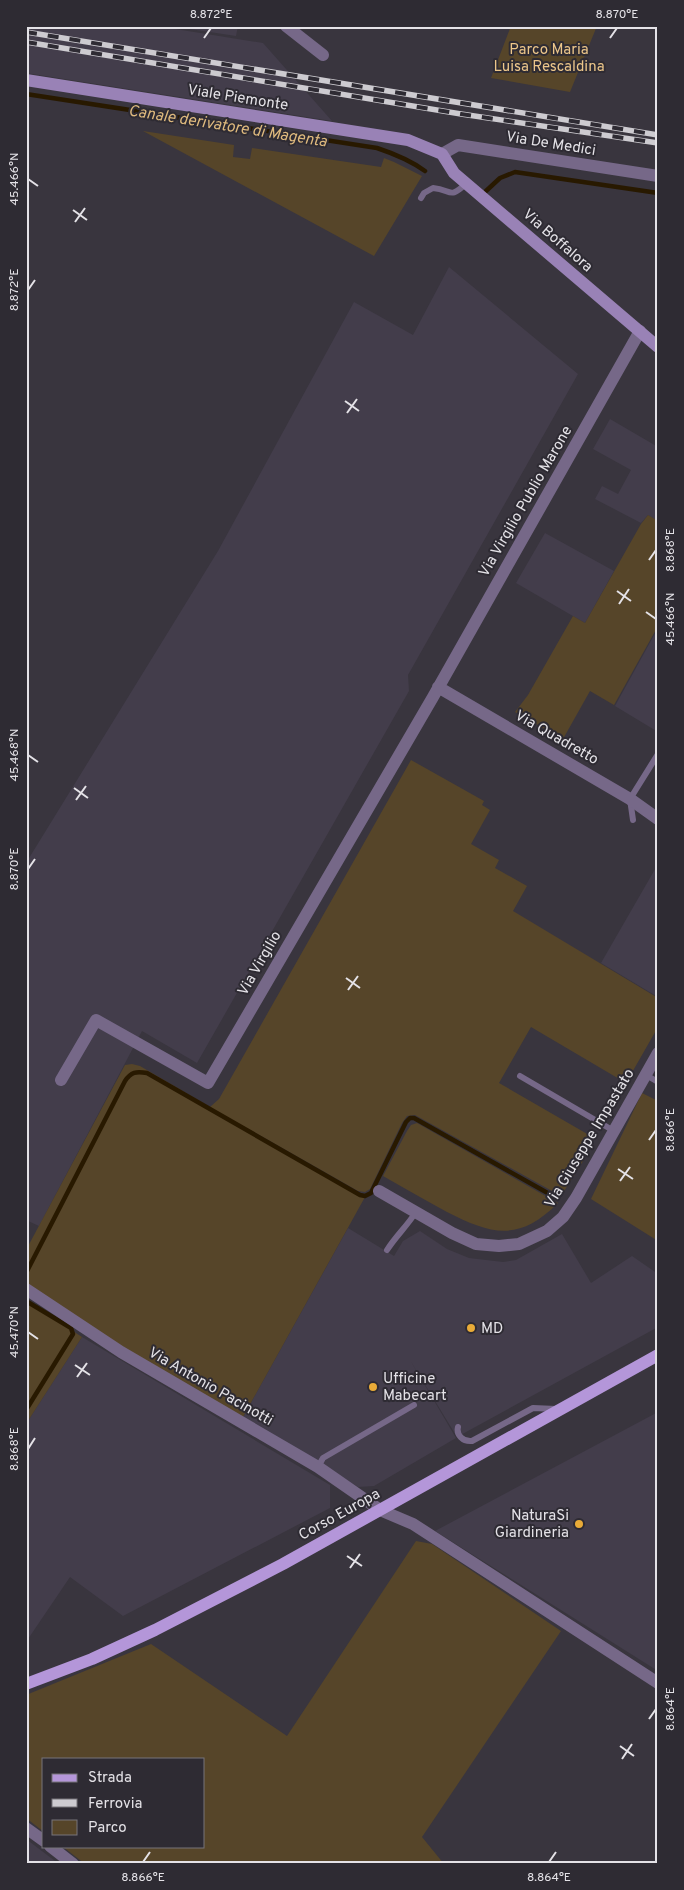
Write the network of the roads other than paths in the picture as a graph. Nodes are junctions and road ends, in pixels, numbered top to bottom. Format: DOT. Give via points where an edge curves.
graph roads {
  1 [pos="286,26"];
  2 [pos="323,55"];
  3 [pos="26,80"];
  4 [pos="442,154"];
  5 [pos="658,176"];
  6 [pos="467,183"];
  7 [pos="421,198"];
  8 [pos="640,331"];
  9 [pos="658,347"];
  10 [pos="438,687"];
  11 [pos="658,754"];
  12 [pos="630,798"];
  13 [pos="658,819"];
  14 [pos="633,820"];
  15 [pos="658,1053"];
  16 [pos="646,1075"];
  17 [pos="520,1076"];
  18 [pos="61,1080"];
  19 [pos="658,1082"];
  20 [pos="614,1131"];
  21 [pos="379,1191"];
  22 [pos="416,1212"];
  23 [pos="387,1250"];
  24 [pos="26,1289"];
  25 [pos="658,1354"];
  26 [pos="414,1405"];
  27 [pos="562,1409"];
  28 [pos="458,1427"];
  29 [pos="318,1467"];
  30 [pos="380,1510"];
  31 [pos="658,1683"];
  32 [pos="26,1684"];
  33 [pos="26,1828"];
  34 [pos="42,1840"];
  35 [pos="53,1848"];
  36 [pos="73,1864"];
  1 -- 2 [label="street"];
  3 -- 4 [label="street, Viale Piemonte" via="408,140"];
  4 -- 5 [label="street, Via De Medici" via="458,145"];
  4 -- 6 [label="street, Via Boffalora" via="454,173"];
  6 -- 7 [label="lane" via="449,194 433,188"];
  6 -- 8 [label="street, Via Boffalora"];
  8 -- 9 [label="street, Via Boffalora"];
  8 -- 10 [label="street, Via Virgilio Publio Marone"];
  10 -- 12 [label="street, Via Quadretto"];
  10 -- 18 [label="street, Via Virgilio" via="208,1083 96,1020"];
  11 -- 12 [label="lane"];
  12 -- 13 [label="street, Via Quadretto"];
  12 -- 14 [label="lane"];
  15 -- 16 [label="street, Via Giuseppe Impastato"];
  16 -- 19 [label="lane"];
  16 -- 20 [label="street, Via Giuseppe Impastato"];
  17 -- 20 [label="lane"];
  20 -- 22 [label="street, Via Giuseppe Impastato" via="563,1217 547,1231 519,1244 476,1244"];
  21 -- 22 [label="street, Via Giuseppe Impastato"];
  22 -- 23 [label="lane"];
  24 -- 29 [label="street, Via Antonio Pacinotti" via="121,1352"];
  25 -- 27 [label="main road, Corso Europa"];
  26 -- 29 [label="lane" via="323,1458"];
  27 -- 28 [label="lane" via="533,1408 472,1441 462,1438"];
  27 -- 30 [label="main road, Corso Europa"];
  29 -- 30 [label="street, Via Antonio Pacinotti"];
  30 -- 31 [label="street, Via Antonio Pacinotti" via="413,1524"];
  30 -- 32 [label="main road, Corso Europa" via="155,1630"];
  33 -- 34 [label="street"];
  35 -- 36 [label="street"];
}
